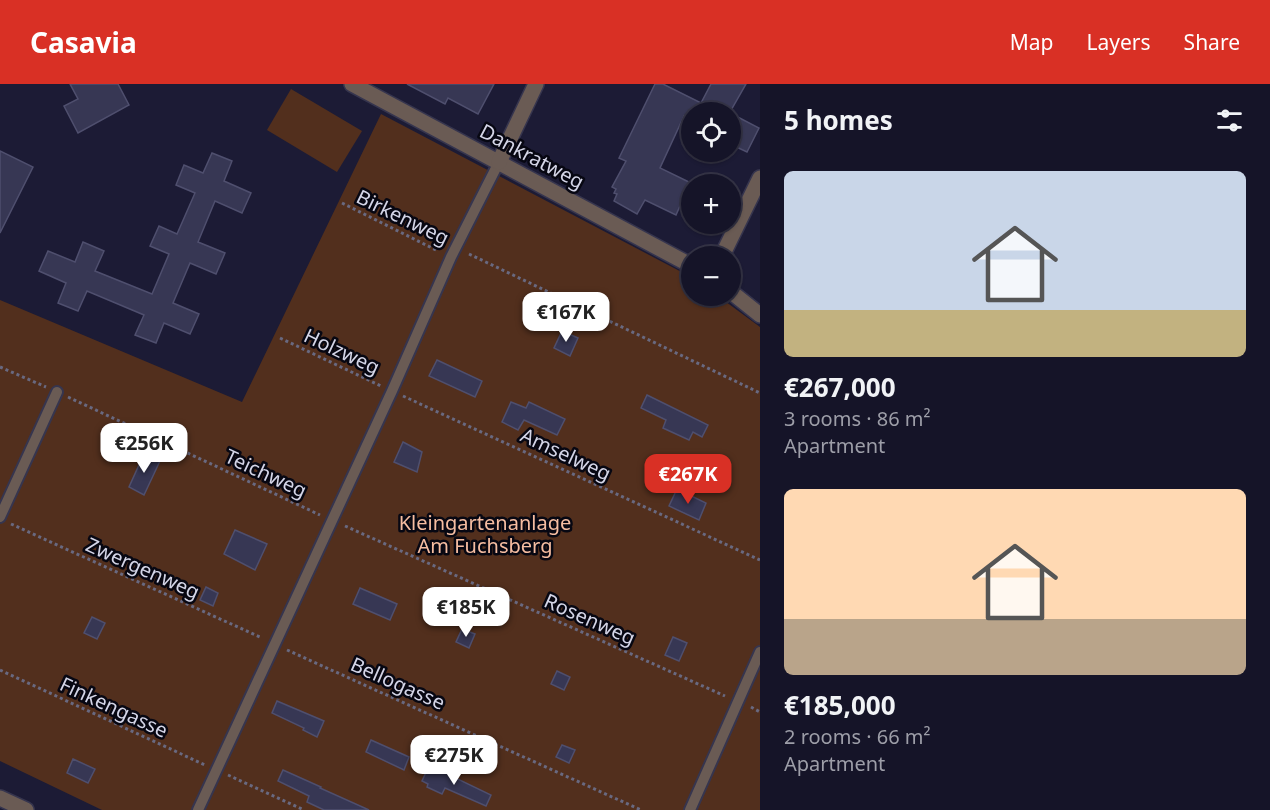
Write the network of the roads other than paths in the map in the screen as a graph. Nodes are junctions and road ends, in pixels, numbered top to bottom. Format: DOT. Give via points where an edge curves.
graph roads {
  1 [pos="352,84"];
  2 [pos="536,84"];
  3 [pos="499,162"];
  4 [pos="760,178"];
  5 [pos="727,246"];
  6 [pos="681,260"];
  7 [pos="741,300"];
  8 [pos="760,315"];
  9 [pos="57,392"];
  10 [pos="4,520"];
  11 [pos="760,652"];
  12 [pos="0,798"];
  13 [pos="26,810"];
  14 [pos="198,810"];
  15 [pos="690,810"];
  1 -- 3 [label="street, Dankratweg"];
  2 -- 3 [label="street"];
  3 -- 6 [label="street, Dankratweg"];
  3 -- 14 [label="lane" via="453,252"];
  4 -- 5 [label="street"];
  7 -- 8 [label="street"];
  9 -- 10 [label="lane"];
  11 -- 15 [label="lane"];
  12 -- 13 [label="street"];
}
